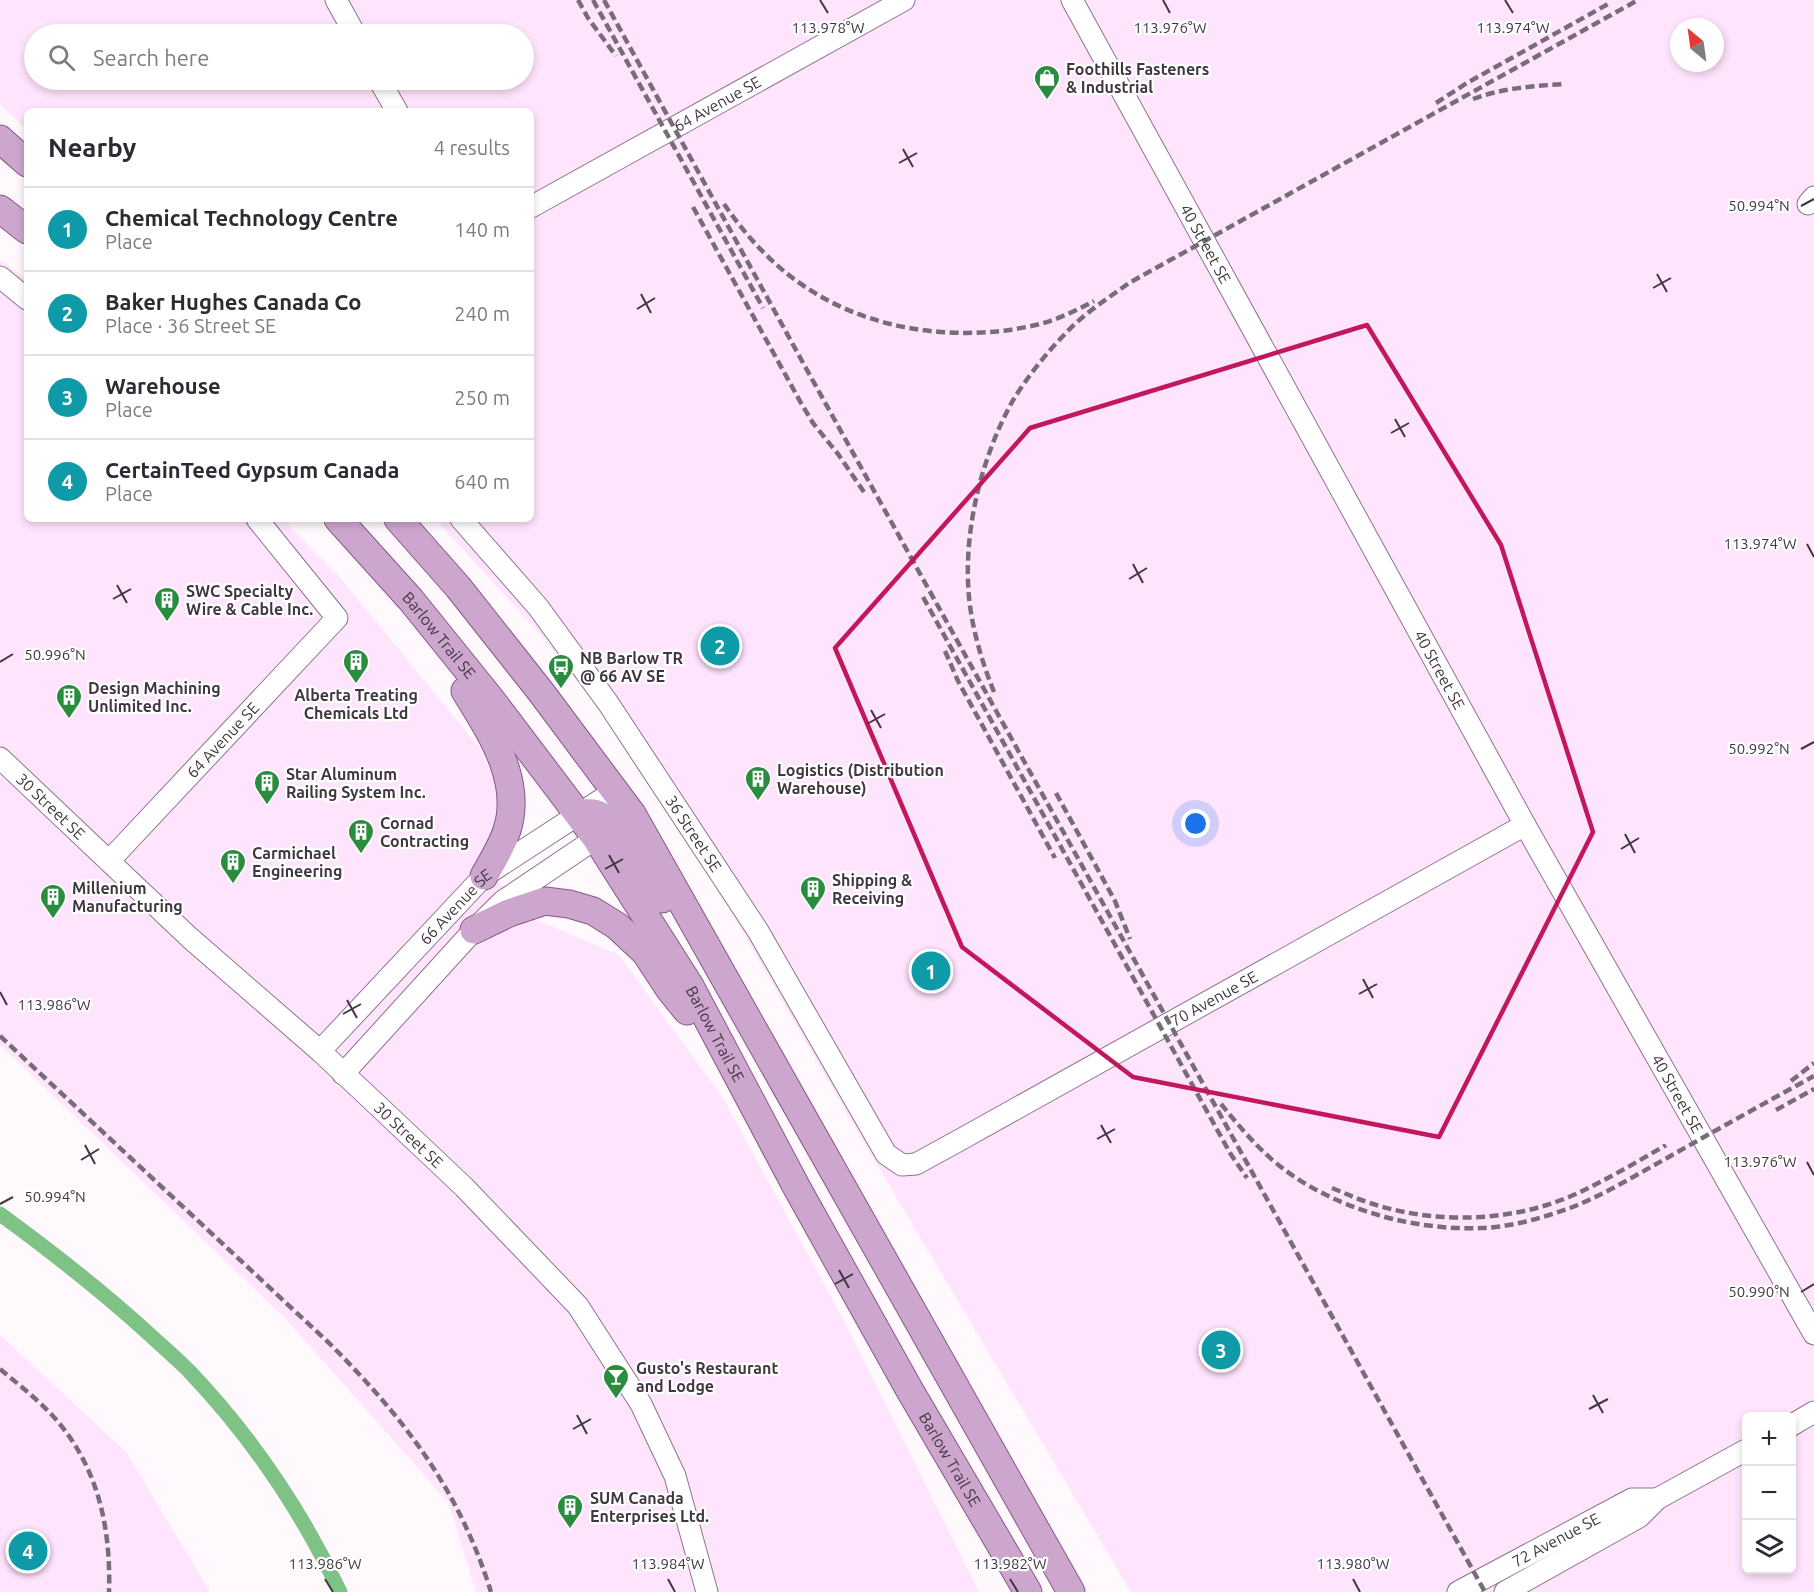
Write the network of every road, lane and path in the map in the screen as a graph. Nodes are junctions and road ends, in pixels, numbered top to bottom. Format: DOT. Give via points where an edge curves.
graph roads {
  1 [pos="336,0"];
  2 [pos="904,0"];
  3 [pos="1072,0"];
  4 [pos="349,24"];
  5 [pos="385,90"];
  6 [pos="395,108"];
  7 [pos="0,139"];
  8 [pos="13,167"];
  9 [pos="534,205"];
  10 [pos="0,209"];
  11 [pos="24,228"];
  12 [pos="0,277"];
  13 [pos="24,297"];
  14 [pos="259,522"];
  15 [pos="341,522"];
  16 [pos="401,522"];
  17 [pos="463,522"];
  18 [pos="411,600"];
  19 [pos="0,758"];
  20 [pos="616,790"];
  21 [pos="579,813"];
  22 [pos="1525,825"];
  23 [pos="613,826"];
  24 [pos="109,861"];
  25 [pos="484,876"];
  26 [pos="474,930"];
  27 [pos="320,1051"];
  28 [pos="729,1060"];
  29 [pos="343,1074"];
  30 [pos="902,1165"];
  31 [pos="1814,1334"];
  32 [pos="1814,1412"];
  33 [pos="1796,1422"];
  34 [pos="1742,1452"];
  35 [pos="1657,1499"];
  36 [pos="1058,1569"];
  37 [pos="1017,1584"];
  38 [pos="707,1592"];
  39 [pos="1033,1592"];
  40 [pos="1071,1592"];
  41 [pos="1079,1592"];
  42 [pos="1458,1592"];
  43 [pos="1505,1592"];
  1 -- 4 [label="street"];
  2 -- 9 [label="street, 64 Avenue SE"];
  3 -- 22 [label="street, 40 Street SE"];
  5 -- 6 [label="street"];
  7 -- 8 [label="main road"];
  10 -- 11 [label="main road"];
  12 -- 13 [label="street"];
  14 -- 24 [label="street, 64 Avenue SE" via="337,618"];
  15 -- 18 [label="main road, Barlow Trail SE"];
  16 -- 20 [label="main road, Barlow Trail SE" via="458,587"];
  17 -- 30 [label="street, 36 Street SE" via="538,607 608,703 758,931 886,1154"];
  18 -- 21 [label="main road, Barlow Trail SE"];
  18 -- 25 [label="main road" via="489,729 505,766 511,792 507,830"];
  19 -- 24 [label="street, 30 Street SE"];
  20 -- 21 [label="street, 66 Avenue SE"];
  20 -- 23 [label="main road, Barlow Trail SE"];
  21 -- 23 [label="main road, Barlow Trail SE"];
  21 -- 25 [label="street, 66 Avenue SE"];
  22 -- 30 [label="street, 70 Avenue SE" via="916,1164"];
  22 -- 31 [label="street, 40 Street SE"];
  23 -- 26 [label="street, 66 Avenue SE" via="503,901"];
  23 -- 28 [label="main road, Barlow Trail SE"];
  23 -- 36 [label="main road, Barlow Trail SE" via="730,988"];
  24 -- 27 [label="street, 30 Street SE" via="190,938"];
  25 -- 27 [label="street, 66 Avenue SE"];
  26 -- 28 [label="main road" via="545,901 593,911 617,926 645,952 670,990"];
  26 -- 29 [label="street, 66 Avenue SE"];
  27 -- 29 [label="street, 30 Street SE"];
  28 -- 37 [label="main road, Barlow Trail SE"];
  29 -- 38 [label="street, 30 Street SE" via="464,1187 578,1306 641,1404 675,1476"];
  32 -- 33 [label="street"];
  34 -- 35 [label="street, 72 Avenue SE"];
  35 -- 42 [label="street, 72 Avenue SE" via="1632,1499"];
  35 -- 43 [label="street, 72 Avenue SE" via="1640,1516"];
  36 -- 40 [label="main road, Barlow Trail SE"];
  36 -- 41 [label="main road"];
  37 -- 39 [label="main road, Barlow Trail SE"];
}
